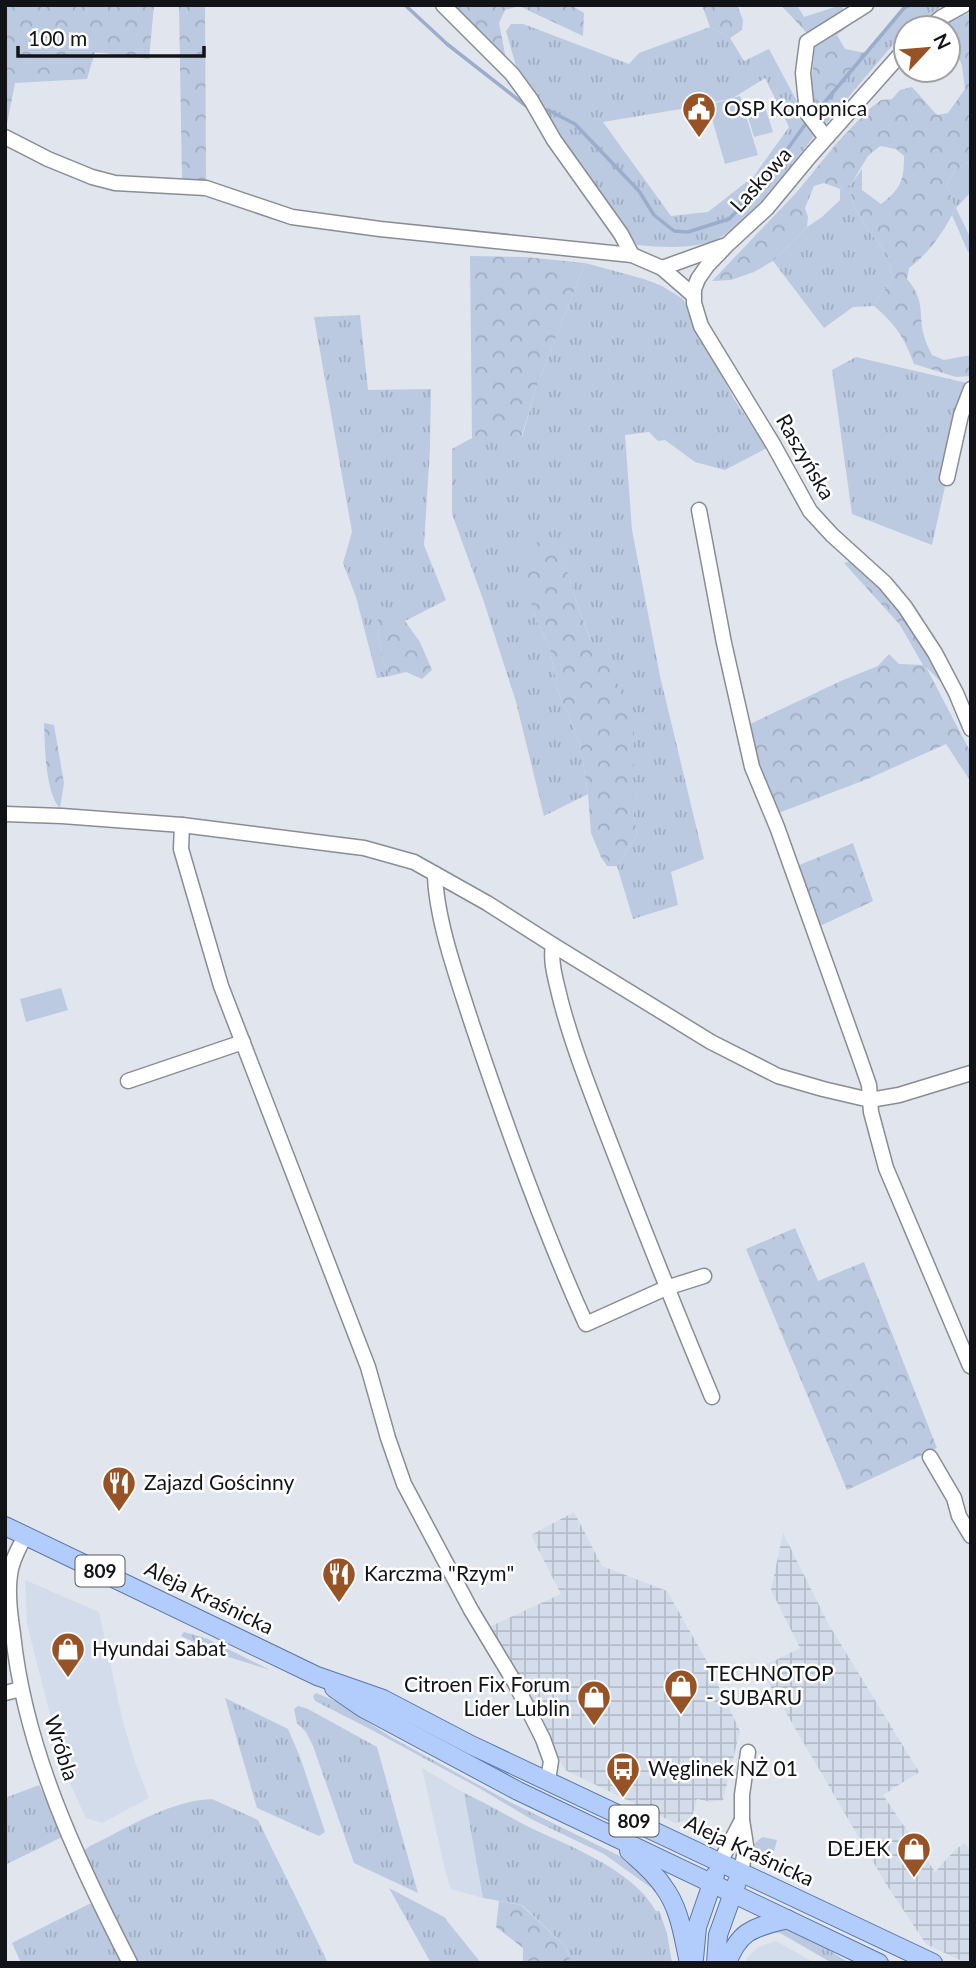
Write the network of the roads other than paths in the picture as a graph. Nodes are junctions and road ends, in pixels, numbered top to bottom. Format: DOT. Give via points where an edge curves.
graph roads {
  1 [pos="443,5"];
  2 [pos="866,5"];
  3 [pos="892,64"];
  4 [pos="828,136"];
  5 [pos="5,137"];
  6 [pos="728,244"];
  7 [pos="632,255"];
  8 [pos="662,268"];
  9 [pos="694,295"];
  10 [pos="971,389"];
  11 [pos="947,478"];
  12 [pos="699,510"];
  13 [pos="971,729"];
  14 [pos="5,814"];
  15 [pos="182,825"];
  16 [pos="435,874"];
  17 [pos="552,945"];
  18 [pos="243,1042"];
  19 [pos="971,1073"];
  20 [pos="128,1082"];
  21 [pos="870,1100"];
  22 [pos="704,1276"];
  23 [pos="666,1288"];
  24 [pos="970,1366"];
  25 [pos="712,1397"];
  26 [pos="930,1457"];
  27 [pos="5,1526"];
  28 [pos="25,1536"];
  29 [pos="971,1536"];
  30 [pos="317,1676"];
  31 [pos="21,1689"];
  32 [pos="5,1693"];
  33 [pos="748,1752"];
  34 [pos="548,1780"];
  35 [pos="742,1820"];
  36 [pos="616,1839"];
  37 [pos="720,1862"];
  38 [pos="741,1872"];
  39 [pos="712,1884"];
  40 [pos="733,1894"];
  41 [pos="787,1919"];
  42 [pos="130,1963"];
  43 [pos="692,1963"];
  44 [pos="716,1963"];
  45 [pos="727,1963"];
  46 [pos="879,1963"];
  47 [pos="933,1963"];
  1 -- 7 [label="street" via="512,74"];
  2 -- 4 [label="street" via="807,42 803,73 807,113"];
  3 -- 4 [label="street, Laskowa"];
  4 -- 6 [label="street, Laskowa" via="767,208"];
  5 -- 7 [label="street" via="92,177 115,183 206,188 292,217"];
  6 -- 8 [label="street, Laskowa"];
  6 -- 9 [label="street, Laskowa" via="702,273"];
  7 -- 8 [label="street"];
  8 -- 9 [label="street"];
  9 -- 13 [label="street, Raszyńska" via="701,326 810,511 898,598 935,653"];
  10 -- 11 [label="street"];
  12 -- 21 [label="street" via="752,767 856,1046"];
  14 -- 15 [label="street"];
  15 -- 16 [label="street" via="365,848"];
  15 -- 18 [label="street" via="181,849 221,986"];
  16 -- 17 [label="street"];
  16 -- 23 [label="street" via="441,918 484,1059 586,1324"];
  17 -- 21 [label="street" via="711,1042 778,1076"];
  17 -- 23 [label="street" via="555,975 580,1066"];
  18 -- 20 [label="street"];
  18 -- 34 [label="street" via="368,1367 404,1484 543,1739 551,1761"];
  19 -- 21 [label="street"];
  21 -- 24 [label="street" via="886,1168"];
  22 -- 23 [label="street"];
  23 -- 25 [label="street"];
  26 -- 29 [label="street"];
  27 -- 28 [label="main road, Aleja Kraśnicka / 809"];
  28 -- 30 [label="main road, Aleja Kraśnicka / 809"];
  28 -- 31 [label="street, Wróbla" via="9,1576"];
  30 -- 34 [label="main road, Aleja Kraśnicka / 809" via="383,1699"];
  30 -- 36 [label="main road, Aleja Kraśnicka / 809" via="363,1708"];
  31 -- 32 [label="street"];
  31 -- 42 [label="street, Wróbla" via="70,1839"];
  33 -- 35 [label="street"];
  34 -- 37 [label="main road, Aleja Kraśnicka / 809"];
  35 -- 37 [label="street"];
  35 -- 38 [label="street" via="746,1845"];
  36 -- 39 [label="main road, Aleja Kraśnicka / 809"];
  36 -- 43 [label="main road" via="651,1871 671,1898"];
  37 -- 38 [label="main road, Aleja Kraśnicka / 809"];
  37 -- 39 [label="main road"];
  38 -- 40 [label="main road"];
  38 -- 47 [label="main road, Aleja Kraśnicka / 809"];
  39 -- 40 [label="main road, Aleja Kraśnicka / 809"];
  39 -- 43 [label="main road" via="697,1927"];
  40 -- 41 [label="main road, Aleja Kraśnicka / 809"];
  40 -- 44 [label="main road" via="718,1935"];
  41 -- 45 [label="main road" via="746,1934 735,1943"];
  41 -- 46 [label="main road, Aleja Kraśnicka / 809"];
}
